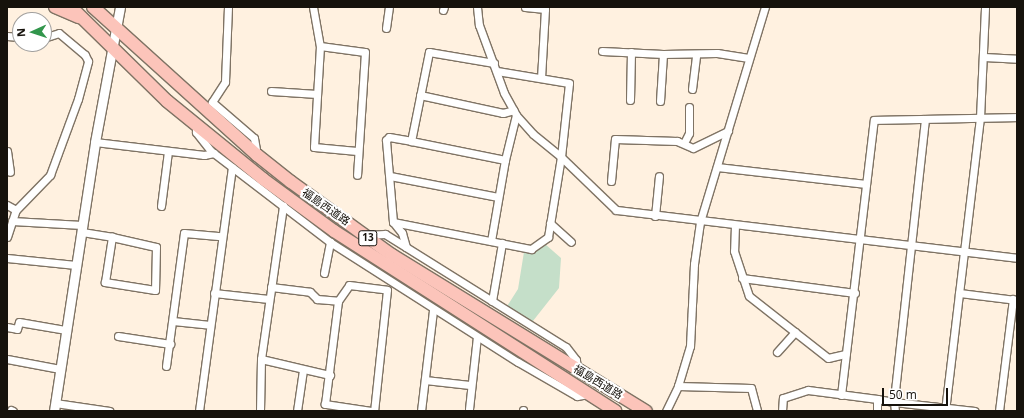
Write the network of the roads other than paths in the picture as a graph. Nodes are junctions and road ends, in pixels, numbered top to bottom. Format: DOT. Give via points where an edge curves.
graph roads {
  1 [pos="55,7"];
  2 [pos="71,7"];
  3 [pos="93,7"];
  4 [pos="120,7"];
  5 [pos="228,7"];
  6 [pos="313,7"];
  7 [pos="390,7"];
  8 [pos="477,7"];
  9 [pos="524,7"];
  10 [pos="765,7"];
  11 [pos="985,7"];
  12 [pos="82,18"];
  13 [pos="386,28"];
  14 [pos="116,30"];
  15 [pos="52,35"];
  16 [pos="320,46"];
  17 [pos="112,49"];
  18 [pos="602,51"];
  19 [pos="631,52"];
  20 [pos="663,54"];
  21 [pos="696,54"];
  22 [pos="984,57"];
  23 [pos="749,58"];
  24 [pos="1017,59"];
  25 [pos="496,67"];
  26 [pos="541,78"];
  27 [pos="692,89"];
  28 [pos="271,91"];
  29 [pos="317,94"];
  30 [pos="420,95"];
  31 [pos="630,100"];
  32 [pos="660,101"];
  33 [pos="689,107"];
  34 [pos="515,113"];
  35 [pos="1017,117"];
  36 [pos="980,118"];
  37 [pos="925,119"];
  38 [pos="196,125"];
  39 [pos="728,131"];
  40 [pos="411,140"];
  41 [pos="95,142"];
  42 [pos="684,143"];
  43 [pos="7,151"];
  44 [pos="168,151"];
  45 [pos="357,151"];
  46 [pos="214,153"];
  47 [pos="257,155"];
  48 [pos="561,157"];
  49 [pos="505,160"];
  50 [pos="717,166"];
  51 [pos="232,167"];
  52 [pos="10,172"];
  53 [pos="357,175"];
  54 [pos="390,176"];
  55 [pos="659,176"];
  56 [pos="612,181"];
  57 [pos="866,184"];
  58 [pos="498,197"];
  59 [pos="7,205"];
  60 [pos="161,206"];
  61 [pos="282,206"];
  62 [pos="16,210"];
  63 [pos="655,216"];
  64 [pos="12,221"];
  65 [pos="393,222"];
  66 [pos="700,222"];
  67 [pos="550,223"];
  68 [pos="735,225"];
  69 [pos="82,228"];
  70 [pos="365,235"];
  71 [pos="221,236"];
  72 [pos="7,237"];
  73 [pos="112,237"];
  74 [pos="860,239"];
  75 [pos="491,241"];
  76 [pos="330,242"];
  77 [pos="571,242"];
  78 [pos="502,243"];
  79 [pos="912,246"];
  80 [pos="406,247"];
  81 [pos="965,251"];
  82 [pos="1017,255"];
  83 [pos="7,258"];
  84 [pos="76,265"];
  85 [pos="324,273"];
  86 [pos="742,278"];
  87 [pos="391,283"];
  88 [pos="271,287"];
  89 [pos="387,290"];
  90 [pos="214,293"];
  91 [pos="855,293"];
  92 [pos="959,293"];
  93 [pos="269,299"];
  94 [pos="1015,300"];
  95 [pos="338,301"];
  96 [pos="492,301"];
  97 [pos="433,310"];
  98 [pos="173,321"];
  99 [pos="210,325"];
  100 [pos="7,327"];
  101 [pos="66,330"];
  102 [pos="795,332"];
  103 [pos="118,336"];
  104 [pos="477,337"];
  105 [pos="170,344"];
  106 [pos="777,352"];
  107 [pos="846,354"];
  108 [pos="7,359"];
  109 [pos="261,360"];
  110 [pos="166,366"];
  111 [pos="60,369"];
  112 [pos="577,369"];
  113 [pos="303,370"];
  114 [pos="330,375"];
  115 [pos="425,380"];
  116 [pos="470,385"];
  117 [pos="678,386"];
  118 [pos="588,394"];
  119 [pos="841,396"];
  120 [pos="877,399"];
  121 [pos="894,402"];
  122 [pos="54,407"];
  123 [pos="469,409"];
  124 [pos="945,410"];
  125 [pos="109,411"];
  126 [pos="199,411"];
  127 [pos="260,411"];
  128 [pos="297,411"];
  129 [pos="371,411"];
  130 [pos="374,411"];
  131 [pos="421,411"];
  132 [pos="615,411"];
  133 [pos="646,411"];
  134 [pos="666,411"];
  135 [pos="758,411"];
  136 [pos="782,411"];
  137 [pos="876,411"];
  138 [pos="895,411"];
  139 [pos="974,411"];
  140 [pos="999,411"];
  1 -- 12 [label="highway"];
  2 -- 12 [label="highway, 福島西道路 / 13"];
  3 -- 14 [label="highway, 福島西道路 / 13"];
  4 -- 14 [label="street"];
  5 -- 47 [label="street" via="225,82 212,102 254,138"];
  6 -- 16 [label="street"];
  7 -- 13 [label="street"];
  8 -- 25 [label="street" via="480,25"];
  9 -- 26 [label="street" via="546,9"];
  10 -- 23 [label="street"];
  11 -- 22 [label="street"];
  12 -- 17 [label="highway, 福島西道路 / 13"];
  14 -- 17 [label="street"];
  14 -- 47 [label="highway, 福島西道路 / 13"];
  15 -- 62 [label="street" via="59,33 85,55 88,61 78,99 50,174"];
  16 -- 29 [label="street"];
  16 -- 45 [label="street" via="365,52"];
  17 -- 38 [label="highway, 福島西道路 / 13"];
  17 -- 41 [label="street"];
  18 -- 19 [label="street"];
  19 -- 20 [label="street"];
  19 -- 31 [label="street"];
  20 -- 21 [label="street"];
  20 -- 32 [label="street"];
  21 -- 23 [label="street" via="733,54"];
  21 -- 27 [label="street"];
  22 -- 24 [label="street"];
  22 -- 36 [label="street"];
  23 -- 39 [label="street"];
  25 -- 26 [label="street"];
  25 -- 30 [label="street" via="429,52"];
  25 -- 34 [label="street"];
  26 -- 48 [label="street" via="569,83"];
  28 -- 29 [label="street"];
  29 -- 45 [label="street" via="314,147"];
  30 -- 34 [label="street" via="503,113"];
  30 -- 40 [label="street"];
  33 -- 42 [label="street" via="689,133"];
  34 -- 48 [label="street" via="533,134"];
  34 -- 49 [label="street"];
  35 -- 36 [label="street"];
  36 -- 37 [label="street"];
  36 -- 81 [label="street"];
  37 -- 57 [label="street" via="874,120"];
  37 -- 79 [label="street"];
  38 -- 46 [label="street" via="196,132"];
  38 -- 118 [label="highway, 福島西道路 / 13" via="334,231"];
  39 -- 42 [label="street" via="693,148"];
  39 -- 50 [label="street"];
  40 -- 49 [label="street"];
  40 -- 54 [label="street" via="389,137 386,140"];
  41 -- 44 [label="street"];
  41 -- 69 [label="street"];
  42 -- 56 [label="street" via="615,139"];
  43 -- 52 [label="street"];
  44 -- 46 [label="street" via="204,155"];
  44 -- 60 [label="street"];
  45 -- 53 [label="street"];
  46 -- 51 [label="street"];
  47 -- 70 [label="highway, 福島西道路 / 13"];
  48 -- 63 [label="street" via="616,210"];
  48 -- 67 [label="street"];
  49 -- 58 [label="street"];
  50 -- 57 [label="street"];
  50 -- 66 [label="street"];
  51 -- 61 [label="street"];
  51 -- 71 [label="street"];
  54 -- 58 [label="street"];
  54 -- 65 [label="street"];
  55 -- 63 [label="street"];
  57 -- 74 [label="street"];
  58 -- 75 [label="street"];
  59 -- 62 [label="street"];
  61 -- 76 [label="street"];
  61 -- 88 [label="street"];
  62 -- 64 [label="street"];
  63 -- 66 [label="street"];
  64 -- 69 [label="street"];
  64 -- 72 [label="street"];
  65 -- 75 [label="street"];
  65 -- 80 [label="street" via="402,233"];
  66 -- 68 [label="street"];
  66 -- 117 [label="street" via="693,275 690,346"];
  67 -- 77 [label="street"];
  67 -- 78 [label="street" via="548,237 531,249"];
  68 -- 74 [label="street"];
  68 -- 86 [label="street" via="734,251"];
  69 -- 73 [label="street"];
  69 -- 84 [label="street"];
  70 -- 80 [label="street" via="385,234"];
  70 -- 112 [label="highway, 福島西道路 / 13"];
  71 -- 90 [label="street"];
  71 -- 98 [label="street" via="184,233"];
  73 -- 73 [label="street" via="156,247 155,290 105,282"];
  74 -- 79 [label="street"];
  74 -- 91 [label="street"];
  75 -- 78 [label="street"];
  76 -- 85 [label="street"];
  76 -- 87 [label="street"];
  78 -- 96 [label="street"];
  79 -- 81 [label="street"];
  79 -- 121 [label="street"];
  80 -- 96 [label="street"];
  81 -- 82 [label="street"];
  81 -- 92 [label="street"];
  83 -- 84 [label="street"];
  84 -- 101 [label="street"];
  86 -- 91 [label="street"];
  86 -- 102 [label="street" via="749,296"];
  87 -- 89 [label="street"];
  87 -- 97 [label="street"];
  88 -- 93 [label="street"];
  88 -- 95 [label="street" via="310,292 317,299"];
  89 -- 95 [label="street" via="349,285"];
  89 -- 130 [label="street"];
  90 -- 93 [label="street"];
  90 -- 99 [label="street"];
  91 -- 107 [label="street"];
  92 -- 94 [label="street"];
  92 -- 124 [label="street"];
  93 -- 109 [label="street"];
  94 -- 140 [label="street"];
  95 -- 114 [label="street"];
  96 -- 112 [label="street" via="566,347 576,360"];
  97 -- 104 [label="street"];
  97 -- 115 [label="street"];
  98 -- 99 [label="street"];
  98 -- 105 [label="street"];
  99 -- 126 [label="street"];
  100 -- 101 [label="street" via="17,329 19,322"];
  101 -- 111 [label="street"];
  102 -- 106 [label="street"];
  102 -- 107 [label="street" via="828,358"];
  103 -- 105 [label="street"];
  104 -- 116 [label="street"];
  104 -- 118 [label="street" via="577,396"];
  105 -- 110 [label="street"];
  107 -- 119 [label="street"];
  108 -- 111 [label="street"];
  109 -- 113 [label="street"];
  109 -- 127 [label="street"];
  111 -- 122 [label="street"];
  112 -- 133 [label="highway, 福島西道路 / 13"];
  113 -- 114 [label="street"];
  113 -- 128 [label="street"];
  114 -- 129 [label="street" via="326,404"];
  115 -- 116 [label="street"];
  115 -- 131 [label="street"];
  116 -- 123 [label="street"];
  117 -- 134 [label="street"];
  117 -- 135 [label="street" via="751,388"];
  118 -- 132 [label="highway, 福島西道路 / 13"];
  119 -- 120 [label="street"];
  119 -- 136 [label="street" via="808,390 783,398"];
  120 -- 121 [label="street"];
  120 -- 137 [label="street"];
  121 -- 124 [label="street"];
  121 -- 138 [label="street"];
  122 -- 125 [label="street"];
  124 -- 139 [label="street"];
}
